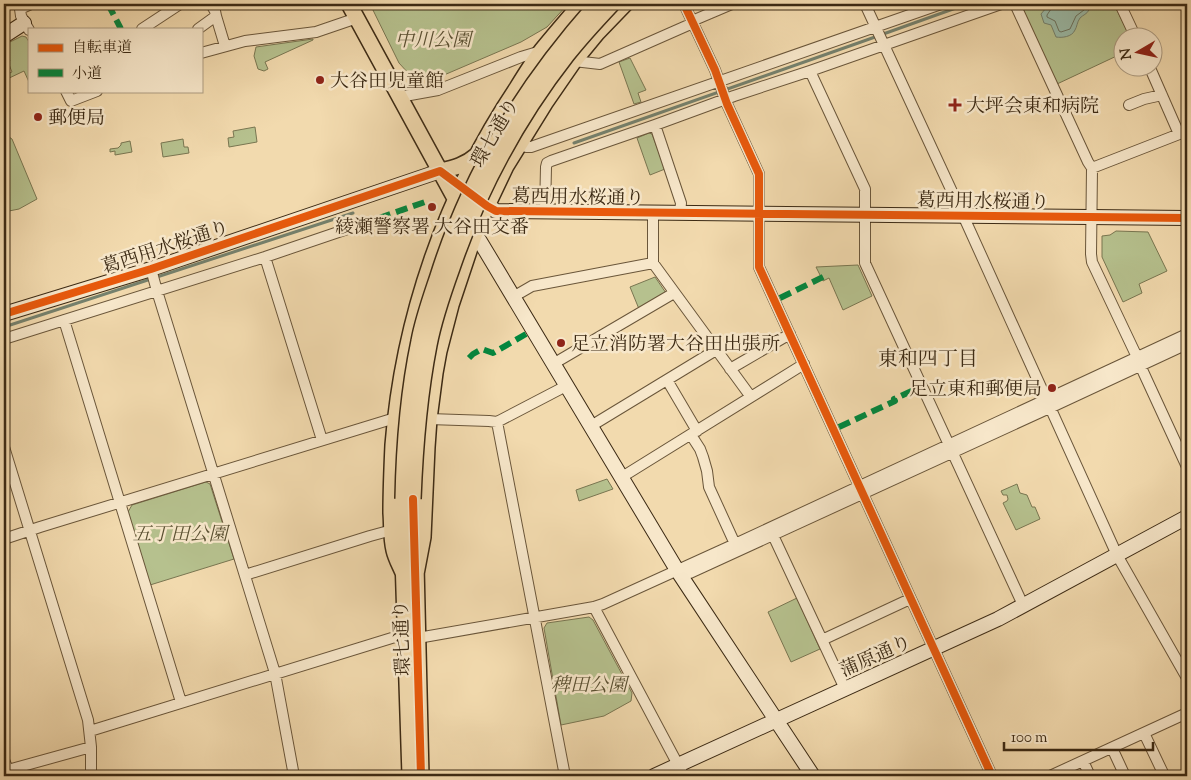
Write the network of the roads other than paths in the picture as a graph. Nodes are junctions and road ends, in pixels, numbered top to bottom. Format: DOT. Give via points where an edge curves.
graph roads {
  1 [pos="32,4"];
  2 [pos="180,4"];
  3 [pos="211,4"];
  4 [pos="349,4"];
  5 [pos="581,4"];
  6 [pos="597,4"];
  7 [pos="612,4"];
  8 [pos="625,4"];
  9 [pos="684,4"];
  10 [pos="732,4"];
  11 [pos="865,4"];
  12 [pos="941,4"];
  13 [pos="1001,4"];
  14 [pos="1015,4"];
  15 [pos="1120,4"];
  16 [pos="216,16"];
  17 [pos="357,18"];
  18 [pos="693,22"];
  19 [pos="875,26"];
  20 [pos="27,27"];
  21 [pos="144,28"];
  22 [pos="199,28"];
  23 [pos="1131,28"];
  24 [pos="4,36"];
  25 [pos="884,44"];
  26 [pos="226,46"];
  27 [pos="541,52"];
  28 [pos="202,54"];
  29 [pos="574,61"];
  30 [pos="810,71"];
  31 [pos="1154,78"];
  32 [pos="720,80"];
  33 [pos="66,92"];
  34 [pos="94,92"];
  35 [pos="1162,95"];
  36 [pos="400,97"];
  37 [pos="725,99"];
  38 [pos="1129,105"];
  39 [pos="654,125"];
  40 [pos="1183,132"];
  41 [pos="519,144"];
  42 [pos="478,154"];
  43 [pos="1092,168"];
  44 [pos="440,171"];
  45 [pos="458,193"];
  46 [pos="487,206"];
  47 [pos="545,212"];
  48 [pos="653,213"];
  49 [pos="680,213"];
  50 [pos="759,214"];
  51 [pos="865,215"];
  52 [pos="963,216"];
  53 [pos="1091,217"];
  54 [pos="1187,218"];
  55 [pos="362,224"];
  56 [pos="475,233"];
  57 [pos="265,257"];
  58 [pos="653,263"];
  59 [pos="152,272"];
  60 [pos="156,290"];
  61 [pos="674,293"];
  62 [pos="513,297"];
  63 [pos="4,314"];
  64 [pos="64,320"];
  65 [pos="790,334"];
  66 [pos="1187,334"];
  67 [pos="4,339"];
  68 [pos="1187,344"];
  69 [pos="716,350"];
  70 [pos="1139,361"];
  71 [pos="552,364"];
  72 [pos="804,364"];
  73 [pos="730,369"];
  74 [pos="667,380"];
  75 [pos="566,386"];
  76 [pos="751,397"];
  77 [pos="1048,404"];
  78 [pos="395,418"];
  79 [pos="429,419"];
  80 [pos="497,422"];
  81 [pos="591,426"];
  82 [pos="694,433"];
  83 [pos="322,440"];
  84 [pos="4,447"];
  85 [pos="951,448"];
  86 [pos="1187,467"];
  87 [pos="213,474"];
  88 [pos="622,478"];
  89 [pos="861,490"];
  90 [pos="408,499"];
  91 [pos="120,502"];
  92 [pos="1187,516"];
  93 [pos="30,530"];
  94 [pos="392,530"];
  95 [pos="772,531"];
  96 [pos="4,539"];
  97 [pos="735,544"];
  98 [pos="1117,555"];
  99 [pos="677,570"];
  100 [pos="410,574"];
  101 [pos="245,575"];
  102 [pos="910,599"];
  103 [pos="1023,605"];
  104 [pos="594,607"];
  105 [pos="534,617"];
  106 [pos="412,637"];
  107 [pos="822,640"];
  108 [pos="934,649"];
  109 [pos="276,673"];
  110 [pos="1187,678"];
  111 [pos="845,689"];
  112 [pos="181,702"];
  113 [pos="1187,713"];
  114 [pos="776,720"];
  115 [pos="90,731"];
  116 [pos="1144,733"];
  117 [pos="91,747"];
  118 [pos="1112,748"];
  119 [pos="4,760"];
  120 [pos="1083,761"];
  121 [pos="681,771"];
  122 [pos="1163,773"];
  123 [pos="1054,775"];
  124 [pos="91,776"];
  125 [pos="294,776"];
  126 [pos="410,776"];
  127 [pos="421,776"];
  128 [pos="565,776"];
  129 [pos="654,776"];
  130 [pos="813,776"];
  131 [pos="992,776"];
  132 [pos="1090,776"];
  133 [pos="1125,776"];
  1 -- 20 [label="street" via="20,9"];
  2 -- 21 [label="street"];
  3 -- 16 [label="street"];
  4 -- 17 [label="main road"];
  5 -- 27 [label="main road"];
  6 -- 90 [label="main road, 環七通り, bridge" via="558,49 513,114 486,161 446,251 425,316 412,381 406,428"];
  7 -- 90 [label="main road, 環七通り, bridge" via="566,56 522,120 466,231 442,295 429,343"];
  8 -- 29 [label="main road"];
  9 -- 18 [label="street"];
  10 -- 18 [label="street"];
  11 -- 19 [label="street"];
  12 -- 19 [label="street"];
  13 -- 25 [label="street"];
  14 -- 43 [label="street"];
  15 -- 23 [label="street"];
  16 -- 22 [label="street"];
  16 -- 26 [label="street"];
  17 -- 26 [label="street" via="316,32"];
  17 -- 36 [label="main road"];
  18 -- 29 [label="street" via="600,64"];
  18 -- 32 [label="street"];
  19 -- 25 [label="street"];
  19 -- 32 [label="street"];
  20 -- 24 [label="street"];
  25 -- 30 [label="street"];
  25 -- 52 [label="street"];
  26 -- 28 [label="street"];
  27 -- 36 [label="street" via="438,90"];
  27 -- 42 [label="main road"];
  29 -- 41 [label="main road"];
  30 -- 37 [label="street"];
  30 -- 51 [label="street" via="865,189"];
  31 -- 35 [label="street"];
  32 -- 37 [label="street"];
  32 -- 41 [label="street" via="531,147"];
  33 -- 34 [label="street" via="70,101"];
  35 -- 38 [label="street"];
  35 -- 40 [label="street"];
  36 -- 44 [label="main road"];
  37 -- 39 [label="street"];
  37 -- 50 [label="street" via="759,174"];
  39 -- 47 [label="street" via="547,163"];
  39 -- 49 [label="street" via="680,203"];
  40 -- 43 [label="street"];
  41 -- 46 [label="main road"];
  42 -- 44 [label="main road" via="461,165"];
  42 -- 45 [label="main road"];
  43 -- 53 [label="street"];
  44 -- 45 [label="main road"];
  44 -- 59 [label="street, 葛西用水桜通り"];
  45 -- 46 [label="street, 葛西用水桜通り"];
  45 -- 56 [label="main road"];
  45 -- 78 [label="main road" via="435,248 418,304"];
  46 -- 47 [label="street, 葛西用水桜通り" via="496,211"];
  46 -- 56 [label="main road"];
  47 -- 48 [label="street, 葛西用水桜通り"];
  48 -- 49 [label="street, 葛西用水桜通り"];
  48 -- 58 [label="street"];
  49 -- 50 [label="street, 葛西用水桜通り"];
  50 -- 51 [label="street, 葛西用水桜通り"];
  50 -- 65 [label="street" via="759,267"];
  51 -- 52 [label="street, 葛西用水桜通り"];
  51 -- 85 [label="street" via="865,263"];
  52 -- 53 [label="street, 葛西用水桜通り"];
  52 -- 77 [label="street"];
  53 -- 54 [label="street, 葛西用水桜通り"];
  53 -- 70 [label="street" via="1092,262"];
  55 -- 57 [label="street"];
  56 -- 62 [label="street"];
  56 -- 79 [label="main road" via="445,329"];
  57 -- 60 [label="street"];
  57 -- 83 [label="street"];
  58 -- 61 [label="street"];
  58 -- 62 [label="street" via="532,286"];
  59 -- 60 [label="street"];
  59 -- 63 [label="street, 葛西用水桜通り"];
  60 -- 64 [label="street"];
  60 -- 87 [label="street"];
  61 -- 69 [label="street"];
  61 -- 71 [label="street"];
  62 -- 71 [label="street"];
  64 -- 67 [label="street"];
  64 -- 91 [label="street"];
  65 -- 72 [label="street"];
  65 -- 73 [label="street"];
  66 -- 70 [label="street"];
  68 -- 70 [label="street"];
  69 -- 73 [label="street"];
  69 -- 74 [label="street"];
  70 -- 77 [label="street"];
  70 -- 86 [label="street"];
  71 -- 75 [label="street"];
  72 -- 76 [label="street"];
  72 -- 89 [label="street"];
  73 -- 76 [label="street"];
  74 -- 81 [label="street"];
  74 -- 82 [label="street"];
  75 -- 80 [label="street"];
  75 -- 81 [label="street"];
  76 -- 82 [label="street"];
  77 -- 85 [label="street"];
  77 -- 98 [label="street"];
  78 -- 83 [label="street"];
  78 -- 94 [label="main road"];
  79 -- 80 [label="street"];
  79 -- 100 [label="main road" via="423,538"];
  80 -- 105 [label="street"];
  81 -- 88 [label="street"];
  82 -- 88 [label="street"];
  82 -- 97 [label="street" via="707,471 708,487"];
  83 -- 87 [label="street"];
  84 -- 93 [label="street"];
  85 -- 89 [label="street"];
  85 -- 103 [label="street"];
  87 -- 91 [label="street"];
  87 -- 101 [label="street"];
  88 -- 99 [label="street"];
  89 -- 95 [label="street"];
  89 -- 102 [label="street"];
  90 -- 100 [label="main road, 環七通り" via="402,528"];
  91 -- 93 [label="street"];
  91 -- 112 [label="street"];
  92 -- 98 [label="street, 蒲原通り"];
  93 -- 96 [label="street"];
  93 -- 115 [label="street"];
  94 -- 100 [label="main road" via="394,551"];
  94 -- 101 [label="street"];
  95 -- 97 [label="street"];
  95 -- 99 [label="street" via="690,573"];
  95 -- 107 [label="street"];
  97 -- 99 [label="street"];
  98 -- 103 [label="street, 蒲原通り"];
  98 -- 110 [label="street"];
  99 -- 104 [label="street"];
  99 -- 114 [label="street"];
  100 -- 106 [label="main road, 環七通り"];
  101 -- 109 [label="street"];
  102 -- 107 [label="street"];
  102 -- 108 [label="street"];
  103 -- 108 [label="street, 蒲原通り"];
  104 -- 105 [label="street"];
  104 -- 121 [label="street"];
  105 -- 106 [label="street"];
  105 -- 128 [label="street"];
  106 -- 109 [label="street" via="395,637"];
  106 -- 126 [label="main road, 環七通り"];
  106 -- 127 [label="main road, 環七通り"];
  107 -- 111 [label="street"];
  108 -- 111 [label="street, 蒲原通り"];
  108 -- 131 [label="street"];
  109 -- 112 [label="street"];
  109 -- 125 [label="street"];
  111 -- 114 [label="street, 蒲原通り"];
  112 -- 115 [label="street"];
  113 -- 116 [label="street"];
  114 -- 121 [label="street, 蒲原通り"];
  114 -- 130 [label="street"];
  115 -- 117 [label="street"];
  116 -- 118 [label="street"];
  116 -- 122 [label="street"];
  117 -- 119 [label="street" via="8,770"];
  117 -- 124 [label="street"];
  118 -- 120 [label="street"];
  118 -- 133 [label="street"];
  120 -- 123 [label="street"];
  120 -- 132 [label="street"];
  121 -- 129 [label="street, 蒲原通り"];
}
